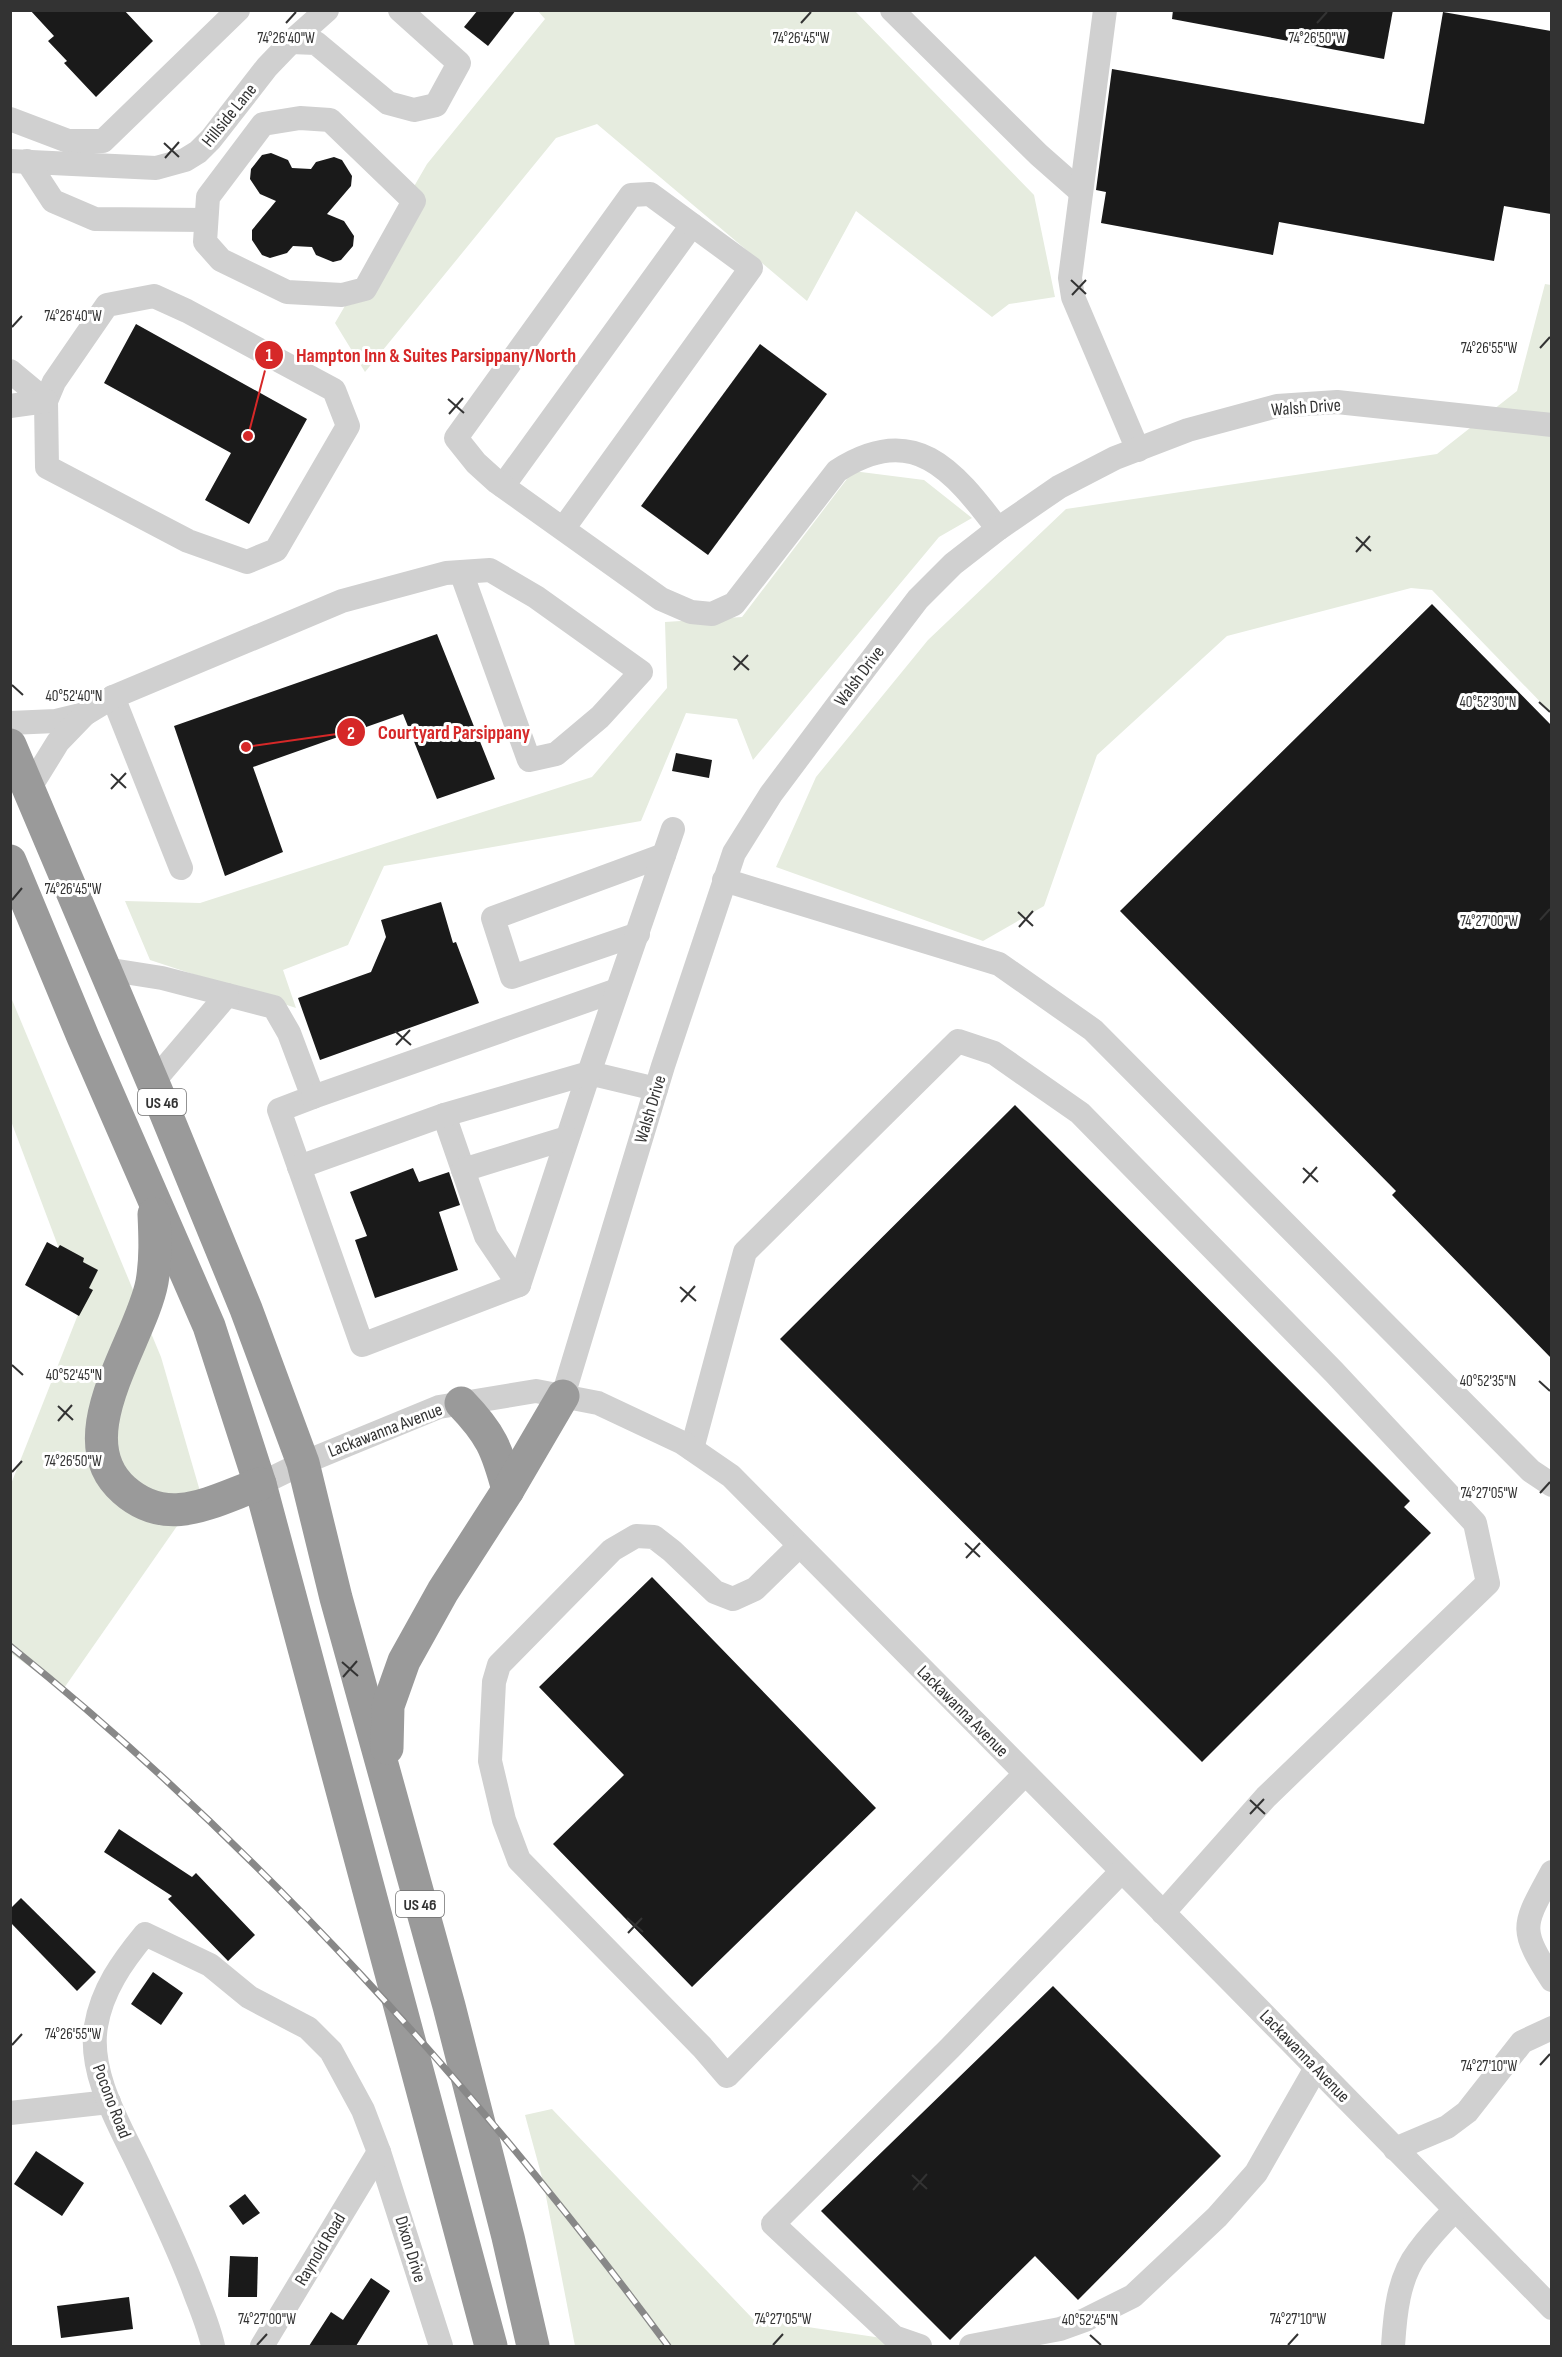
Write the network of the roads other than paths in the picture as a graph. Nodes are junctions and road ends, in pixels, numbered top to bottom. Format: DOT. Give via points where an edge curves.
graph roads {
  1 [pos="238,10"];
  2 [pos="327,10"];
  3 [pos="400,10"];
  4 [pos="892,10"];
  5 [pos="1105,10"];
  6 [pos="291,42"];
  7 [pos="10,119"];
  8 [pos="19,161"];
  9 [pos="1081,192"];
  10 [pos="206,220"];
  11 [pos="692,225"];
  12 [pos="10,371"];
  13 [pos="46,401"];
  14 [pos="10,405"];
  15 [pos="1551,425"];
  16 [pos="1138,450"];
  17 [pos="502,486"];
  18 [pos="563,529"];
  19 [pos="998,529"];
  20 [pos="461,572"];
  21 [pos="113,697"];
  22 [pos="85,714"];
  23 [pos="10,723"];
  24 [pos="10,745"];
  25 [pos="29,789"];
  26 [pos="673,829"];
  27 [pos="664,855"];
  28 [pos="10,861"];
  29 [pos="181,868"];
  30 [pos="724,880"];
  31 [pos="638,934"];
  32 [pos="105,969"];
  33 [pos="617,990"];
  34 [pos="227,995"];
  35 [pos="589,1073"];
  36 [pos="153,1082"];
  37 [pos="656,1089"];
  38 [pos="313,1097"];
  39 [pos="444,1115"];
  40 [pos="567,1138"];
  41 [pos="299,1167"];
  42 [pos="463,1170"];
  43 [pos="153,1197"];
  44 [pos="519,1285"];
  45 [pos="563,1396"];
  46 [pos="461,1403"];
  47 [pos="692,1449"];
  48 [pos="303,1463"];
  49 [pos="260,1484"];
  50 [pos="1551,1485"];
  51 [pos="508,1490"];
  52 [pos="800,1546"];
  53 [pos="1025,1774"];
  54 [pos="387,1783"];
  55 [pos="1121,1872"];
  56 [pos="1551,1872"];
  57 [pos="1163,1913"];
  58 [pos="1551,1980"];
  59 [pos="1551,2028"];
  60 [pos="1317,2068"];
  61 [pos="109,2102"];
  62 [pos="10,2113"];
  63 [pos="1395,2149"];
  64 [pos="379,2152"];
  65 [pos="1455,2210"];
  66 [pos="1551,2308"];
  67 [pos="213,2346"];
  68 [pos="262,2346"];
  69 [pos="441,2346"];
  70 [pos="491,2346"];
  71 [pos="532,2346"];
  72 [pos="920,2346"];
  73 [pos="971,2346"];
  74 [pos="1393,2346"];
  1 -- 7 [label="street" via="103,141 69,141"];
  2 -- 6 [label="street, Hillside Lane"];
  3 -- 6 [label="street" via="459,63 436,105 414,110 388,103 316,44"];
  4 -- 9 [label="street"];
  5 -- 9 [label="street"];
  6 -- 8 [label="street, Hillside Lane" via="211,139 185,160 156,168"];
  8 -- 10 [label="street" via="53,201 96,219"];
  9 -- 16 [label="street" via="1070,278 1073,297"];
  10 -- 10 [label="street" via="221,260 287,292 342,295 365,289 414,201 330,120 300,118 263,124"];
  11 -- 17 [label="street"];
  11 -- 17 [label="street" via="650,194 631,195 456,438"];
  11 -- 18 [label="street" via="751,268"];
  12 -- 13 [label="street"];
  13 -- 13 [label="street" via="47,467 188,541 248,562 276,550 348,426 334,390 154,296 106,305 54,382"];
  13 -- 14 [label="street"];
  15 -- 16 [label="street, Walsh Drive" via="1337,402 1277,406 1188,430"];
  16 -- 19 [label="street, Walsh Drive" via="1059,487"];
  17 -- 18 [label="street"];
  18 -- 19 [label="street" via="661,599 691,612 712,614 734,604 837,471 858,457 886,451 917,452 944,467 964,486"];
  19 -- 30 [label="street, Walsh Drive" via="953,564 918,599 771,794 734,853"];
  20 -- 20 [label="street" via="490,570 536,597 641,672 600,717 556,754 529,760"];
  20 -- 21 [label="street" via="342,601"];
  21 -- 22 [label="street"];
  21 -- 29 [label="street"];
  22 -- 23 [label="street" via="56,721"];
  22 -- 25 [label="street" via="58,742"];
  24 -- 25 [label="highway, US 46"];
  25 -- 32 [label="highway, US 46"];
  26 -- 27 [label="street"];
  27 -- 31 [label="street"];
  27 -- 31 [label="street" via="493,918 513,977"];
  28 -- 43 [label="highway, US 46"];
  30 -- 37 [label="street, Walsh Drive"];
  30 -- 50 [label="street" via="999,964 1093,1030 1530,1471"];
  31 -- 33 [label="street"];
  32 -- 34 [label="street" via="162,978"];
  32 -- 36 [label="highway, US 46"];
  33 -- 35 [label="street"];
  33 -- 38 [label="street"];
  34 -- 36 [label="street"];
  34 -- 38 [label="street" via="274,1007 290,1033"];
  35 -- 37 [label="street"];
  35 -- 39 [label="street"];
  35 -- 40 [label="street"];
  36 -- 48 [label="highway, US 46" via="246,1308"];
  37 -- 45 [label="street, Walsh Drive"];
  38 -- 41 [label="street" via="279,1110"];
  39 -- 41 [label="street"];
  39 -- 42 [label="street"];
  40 -- 42 [label="street"];
  40 -- 44 [label="street"];
  41 -- 44 [label="street" via="362,1345"];
  42 -- 44 [label="street" via="486,1236"];
  43 -- 49 [label="highway, US 46" via="209,1326"];
  43 -- 49 [label="highway" via="152,1283 106,1404 100,1430 107,1468 132,1498 145,1505 177,1511"];
  45 -- 46 [label="street, Lackawanna Avenue" via="536,1391"];
  45 -- 47 [label="street, Lackawanna Avenue" via="598,1403"];
  45 -- 51 [label="highway"];
  46 -- 48 [label="street, Lackawanna Avenue" via="439,1407"];
  46 -- 51 [label="highway" via="483,1425 499,1454"];
  47 -- 52 [label="street, Lackawanna Avenue" via="731,1476"];
  47 -- 57 [label="street" via="745,1252 958,1041 994,1053 1080,1113 1326,1363 1475,1523 1488,1583 1266,1797"];
  48 -- 49 [label="street, Lackawanna Avenue"];
  48 -- 54 [label="highway, US 46"];
  49 -- 70 [label="highway, US 46"];
  51 -- 54 [label="highway" via="443,1591 404,1661 388,1707"];
  52 -- 53 [label="street, Lackawanna Avenue"];
  52 -- 53 [label="street" via="755,1589 733,1599 715,1592 654,1537 636,1536 612,1550 499,1665 494,1682 490,1761 504,1820 519,1860 727,2076"];
  53 -- 55 [label="street, Lackawanna Avenue"];
  54 -- 71 [label="highway, US 46" via="449,2006"];
  55 -- 57 [label="street, Lackawanna Avenue"];
  55 -- 72 [label="street" via="773,2224 894,2337"];
  56 -- 58 [label="street" via="1532,1911 1528,1936"];
  57 -- 60 [label="street, Lackawanna Avenue"];
  59 -- 63 [label="street" via="1522,2042 1467,2112 1447,2127"];
  60 -- 63 [label="street, Lackawanna Avenue"];
  60 -- 73 [label="street" via="1256,2173 1217,2217 1133,2296 1060,2329"];
  61 -- 62 [label="street"];
  61 -- 64 [label="street, Pocono Road" via="96,2059 96,2028 118,1967 145,1934 210,1965 249,1996 309,2028 331,2051 363,2110"];
  61 -- 67 [label="street, Pocono Road" via="182,2258"];
  63 -- 65 [label="street, Lackawanna Avenue"];
  64 -- 68 [label="street, Raynold Road"];
  64 -- 69 [label="street, Dixon Drive"];
  65 -- 66 [label="street, Lackawanna Avenue"];
  65 -- 74 [label="street" via="1410,2266 1400,2293"];
}
